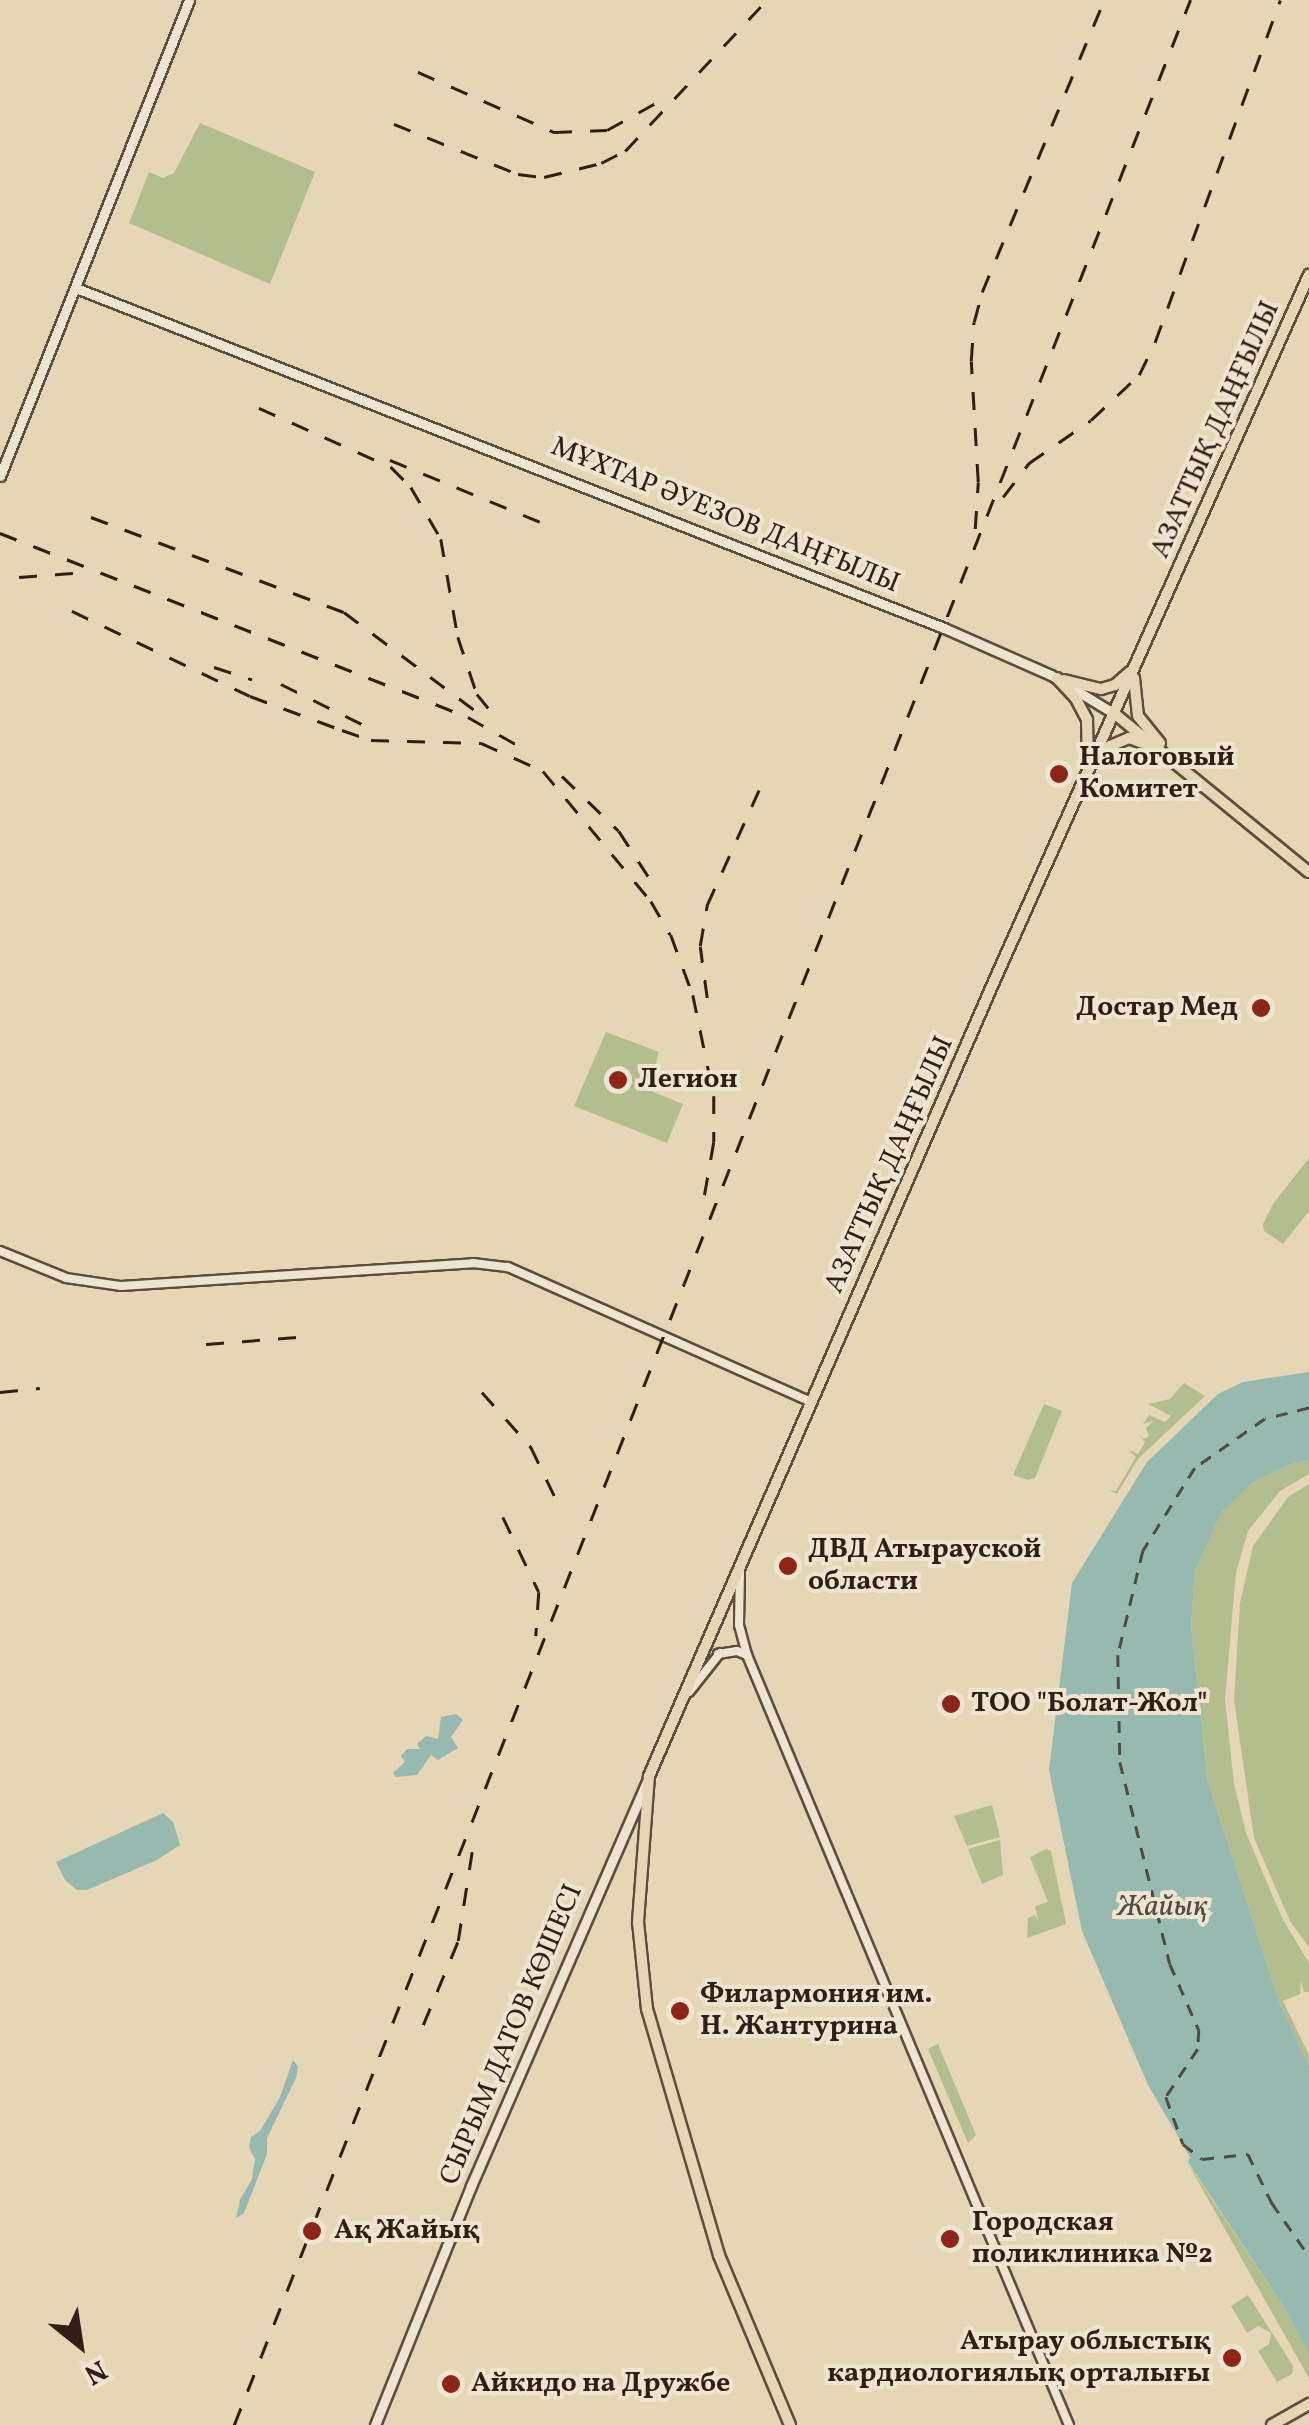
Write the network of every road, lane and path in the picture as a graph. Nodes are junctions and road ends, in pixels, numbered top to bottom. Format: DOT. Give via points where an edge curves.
graph roads {
  1 [pos="189,0"];
  2 [pos="1309,276"];
  3 [pos="76,288"];
  4 [pos="0,476"];
  5 [pos="1138,660"];
  6 [pos="1057,678"];
  7 [pos="1115,714"];
  8 [pos="1169,756"];
  9 [pos="1085,778"];
  10 [pos="1309,872"];
  11 [pos="0,1251"];
  12 [pos="811,1402"];
  13 [pos="740,1567"];
  14 [pos="720,1653"];
  15 [pos="747,1656"];
  16 [pos="697,1662"];
  17 [pos="677,1710"];
  18 [pos="649,1776"];
  19 [pos="1309,2404"];
  20 [pos="375,2425"];
  21 [pos="790,2425"];
  22 [pos="1069,2425"];
  23 [pos="1272,2425"];
  1 -- 3 [label="main road"];
  2 -- 5 [label="main road, АЗАТТЫҚ ДАҢҒЫЛЫ"];
  3 -- 4 [label="main road"];
  3 -- 6 [label="main road, МҰХТАР ӘУЕЗОВ ДАҢҒЫЛЫ" via="775,560"];
  5 -- 6 [label="main road" via="1106,688"];
  5 -- 7 [label="main road, АЗАТТЫҚ ДАҢҒЫЛЫ"];
  5 -- 8 [label="main road" via="1138,716"];
  6 -- 7 [label="main road, МҰХТАР ӘУЕЗОВ ДАҢҒЫЛЫ"];
  6 -- 9 [label="main road" via="1087,720"];
  7 -- 8 [label="main road, МҰХТАР ӘУЕЗОВ ДАҢҒЫЛЫ"];
  7 -- 9 [label="main road, АЗАТТЫҚ ДАҢҒЫЛЫ"];
  8 -- 9 [label="main road" via="1130,738 1110,746"];
  8 -- 10 [label="main road, МҰХТАР ӘУЕЗОВ ДАҢҒЫЛЫ"];
  9 -- 12 [label="main road, АЗАТТЫҚ ДАҢҒЫЛЫ"];
  11 -- 12 [label="street" via="66,1278 122,1286 472,1263 508,1267"];
  12 -- 13 [label="main road, АЗАТТЫҚ ДАҢҒЫЛЫ"];
  13 -- 15 [label="street"];
  13 -- 16 [label="main road, АЗАТТЫҚ ДАҢҒЫЛЫ"];
  14 -- 15 [label="street"];
  14 -- 16 [label="street"];
  14 -- 17 [label="street"];
  15 -- 22 [label="street"];
  16 -- 17 [label="main road, АЗАТТЫҚ ДАҢҒЫЛЫ"];
  17 -- 18 [label="main road, АЗАТТЫҚ ДАҢҒЫЛЫ"];
  18 -- 20 [label="main road, СЫРЫМ ДАТОВ КӨШЕСІ"];
  18 -- 21 [label="main road, АЗАТТЫҚ ДАҢҒЫЛЫ" via="638,1922 644,1990 719,2256"];
  19 -- 23 [label="main road"];
}
